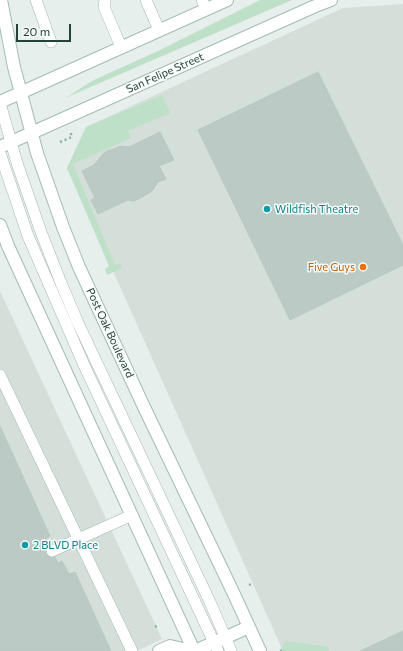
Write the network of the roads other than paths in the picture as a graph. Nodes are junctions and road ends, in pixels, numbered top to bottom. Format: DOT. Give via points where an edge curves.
graph roads {
  1 [pos="1,0"];
  2 [pos="36,0"];
  3 [pos="104,0"];
  4 [pos="146,0"];
  5 [pos="227,0"];
  6 [pos="331,0"];
  7 [pos="204,5"];
  8 [pos="159,30"];
  9 [pos="51,42"];
  10 [pos="121,47"];
  11 [pos="21,92"];
  12 [pos="0,102"];
  13 [pos="32,132"];
  14 [pos="5,144"];
  15 [pos="0,153"];
  16 [pos="0,225"];
  17 [pos="0,375"];
  18 [pos="132,515"];
  19 [pos="78,539"];
  20 [pos="52,551"];
  21 [pos="249,627"];
  22 [pos="226,637"];
  23 [pos="216,647"];
  24 [pos="132,651"];
  25 [pos="159,651"];
  26 [pos="194,651"];
  27 [pos="231,651"];
  28 [pos="260,651"];
  1 -- 11 [label="main road, Post Oak Boulevard"];
  2 -- 9 [label="lane"];
  3 -- 10 [label="lane" via="104,7"];
  4 -- 8 [label="lane"];
  5 -- 7 [label="main road"];
  6 -- 13 [label="main road, San Felipe Street"];
  7 -- 8 [label="main road"];
  8 -- 10 [label="main road"];
  10 -- 11 [label="main road"];
  11 -- 12 [label="main road"];
  11 -- 13 [label="main road, Post Oak Boulevard"];
  12 -- 14 [label="lane"];
  13 -- 14 [label="main road, San Felipe Street"];
  13 -- 21 [label="main road, Post Oak Boulevard" via="37,153 79,267"];
  14 -- 22 [label="lane" via="78,323"];
  15 -- 23 [label="lane" via="28,236 84,365"];
  16 -- 18 [label="main road"];
  17 -- 19 [label="lane"];
  18 -- 19 [label="lane"];
  18 -- 26 [label="main road"];
  19 -- 20 [label="lane"];
  19 -- 24 [label="lane"];
  21 -- 22 [label="main road"];
  21 -- 28 [label="main road, Post Oak Boulevard"];
  22 -- 23 [label="main road"];
  22 -- 27 [label="lane"];
  23 -- 26 [label="main road"];
  25 -- 26 [label="main road" via="170,646"];
}
